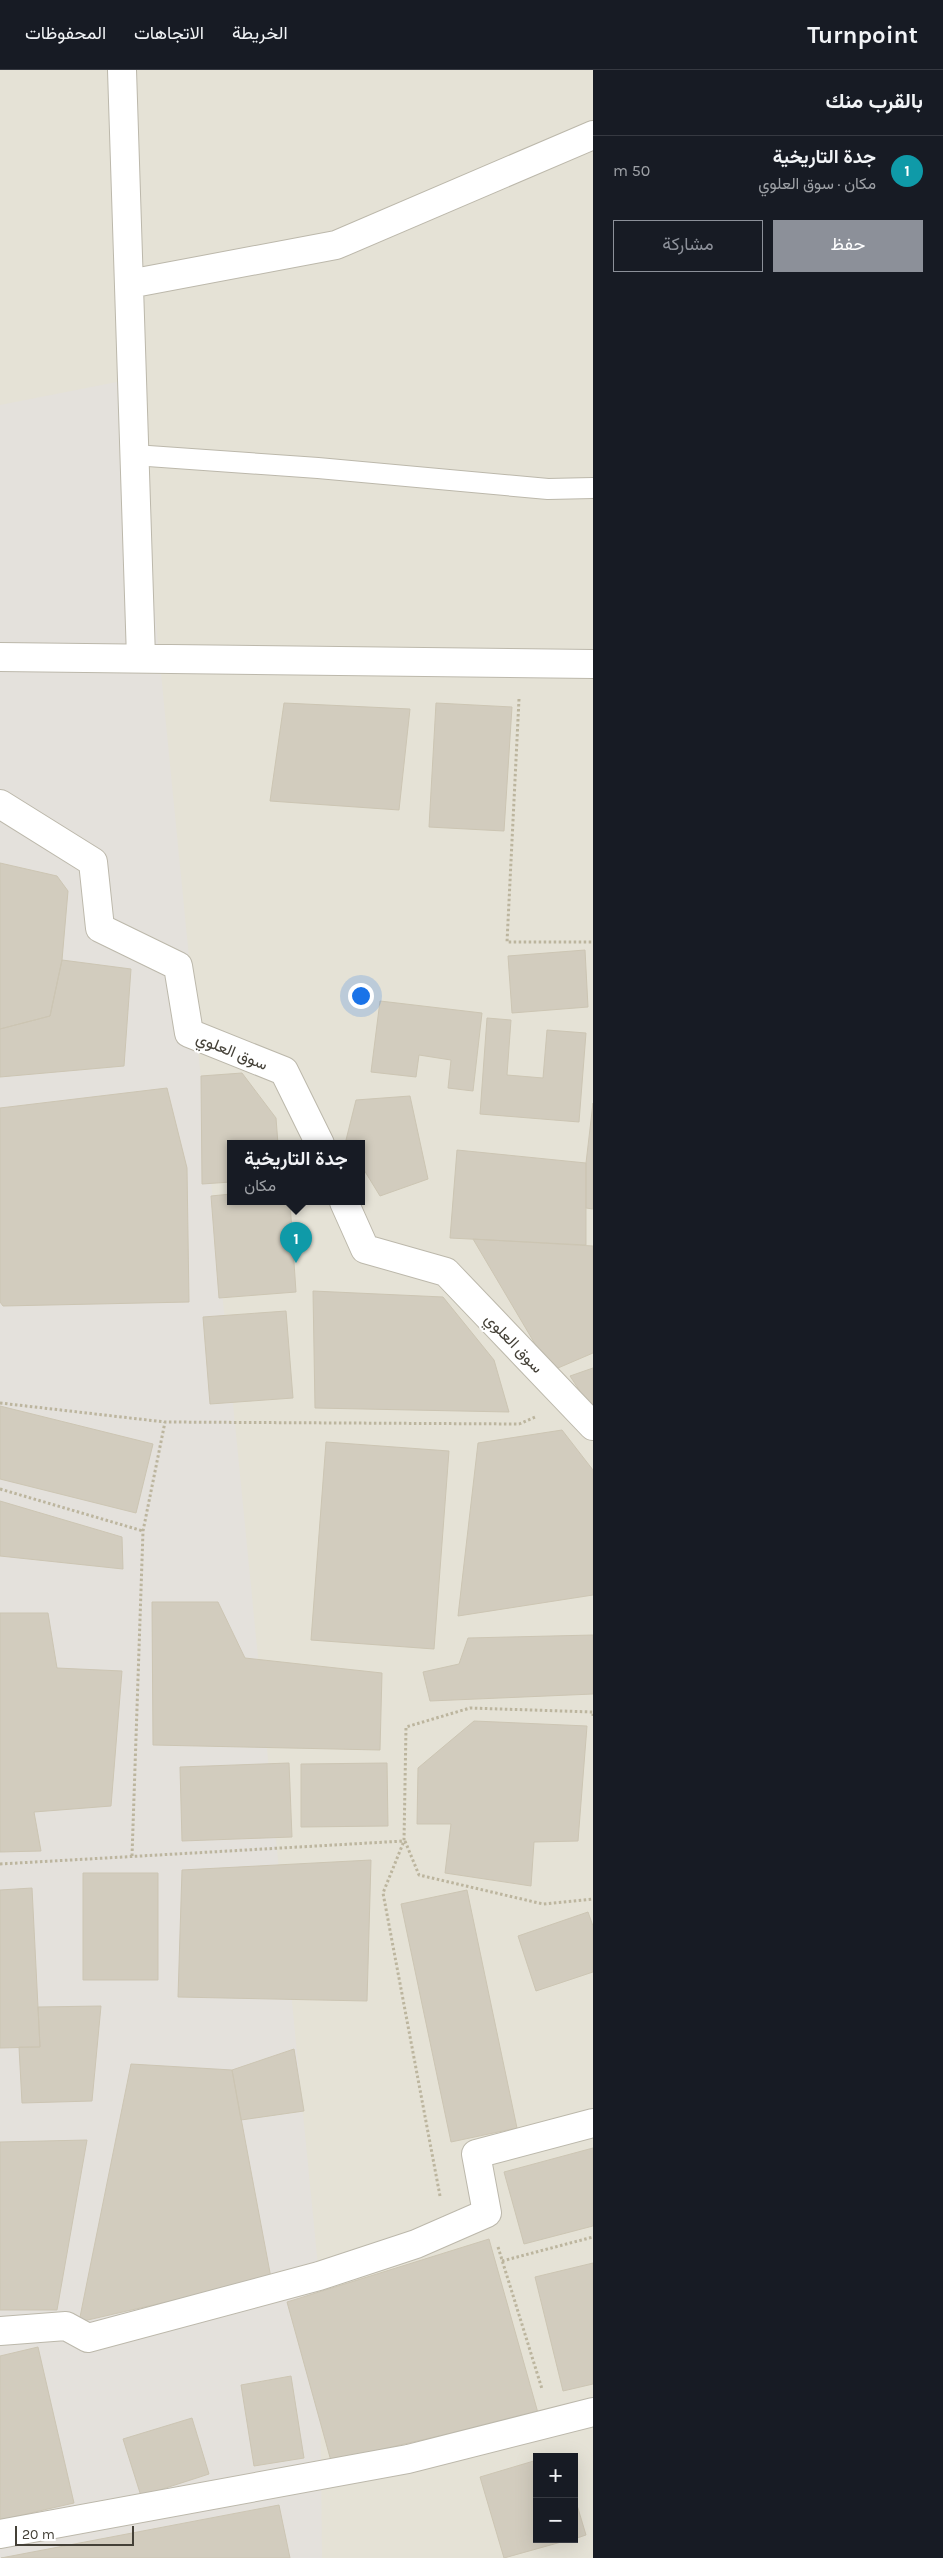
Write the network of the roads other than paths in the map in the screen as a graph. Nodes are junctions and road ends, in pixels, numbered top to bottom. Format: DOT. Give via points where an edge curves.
graph roads {
  1 [pos="122,70"];
  2 [pos="593,135"];
  3 [pos="129,284"];
  4 [pos="134,455"];
  5 [pos="593,488"];
  6 [pos="0,657"];
  7 [pos="141,658"];
  8 [pos="593,664"];
  9 [pos="0,804"];
  10 [pos="318,1140"];
  11 [pos="345,1205"];
  12 [pos="593,1426"];
  13 [pos="593,2122"];
  14 [pos="0,2331"];
  15 [pos="593,2412"];
  16 [pos="0,2534"];
  1 -- 3 [label="street"];
  2 -- 3 [label="street" via="336,245"];
  3 -- 4 [label="street"];
  4 -- 5 [label="lane" via="548,489"];
  4 -- 7 [label="street"];
  6 -- 7 [label="street"];
  7 -- 8 [label="street"];
  9 -- 10 [label="street, سوق العلوي" via="93,862 100,928 178,966 189,1033 284,1072"];
  11 -- 12 [label="street, سوق العلوي" via="365,1249 446,1272"];
  13 -- 14 [label="street" via="476,2154 487,2213 416,2244 319,2276 88,2338 66,2326"];
  15 -- 16 [label="street" via="408,2459"];
}
